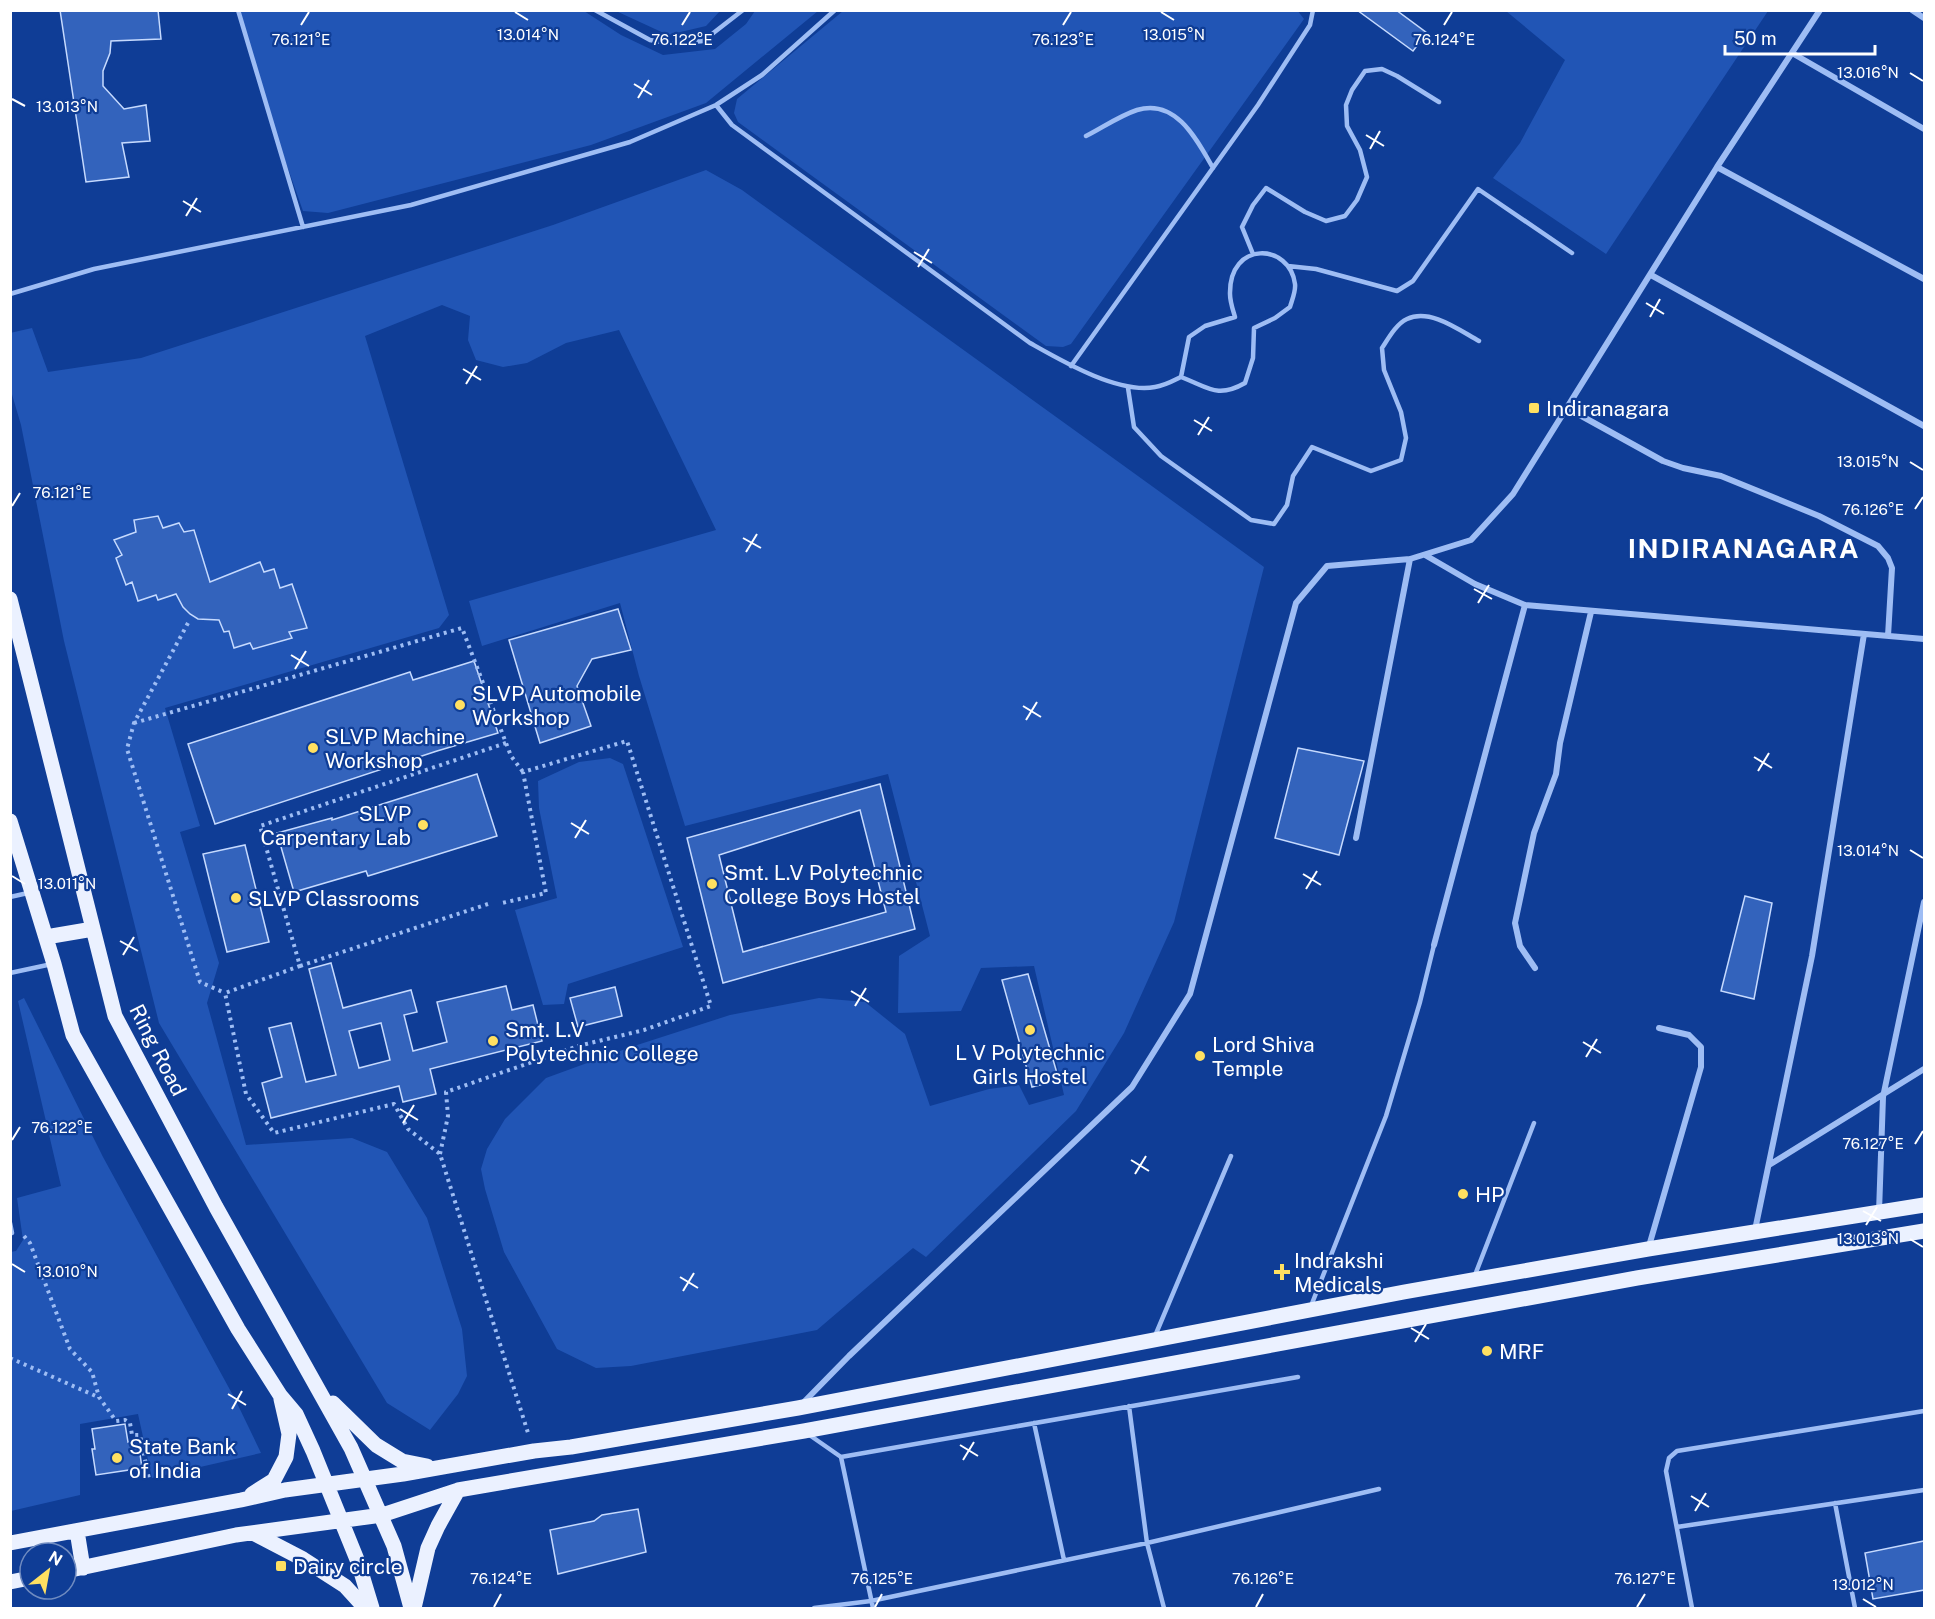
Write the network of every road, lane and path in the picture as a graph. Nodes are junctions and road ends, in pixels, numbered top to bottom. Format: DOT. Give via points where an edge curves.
graph roads {
  1 [pos="238,10"];
  2 [pos="595,10"];
  3 [pos="743,10"];
  4 [pos="835,10"];
  5 [pos="1313,10"];
  6 [pos="1820,10"];
  7 [pos="1912,10"];
  8 [pos="1924,18"];
  9 [pos="1792,53"];
  10 [pos="1439,102"];
  11 [pos="716,105"];
  12 [pos="1924,129"];
  13 [pos="1086,136"];
  14 [pos="1717,167"];
  15 [pos="1213,168"];
  16 [pos="303,227"];
  17 [pos="1572,253"];
  18 [pos="1253,254"];
  19 [pos="1288,266"];
  20 [pos="1651,275"];
  21 [pos="1924,279"];
  22 [pos="10,294"];
  23 [pos="1479,341"];
  24 [pos="1071,366"];
  25 [pos="1181,377"];
  26 [pos="1128,388"];
  27 [pos="1567,408"];
  28 [pos="1924,426"];
  29 [pos="1425,555"];
  30 [pos="1410,559"];
  31 [pos="10,599"];
  32 [pos="1525,605"];
  33 [pos="1591,612"];
  34 [pos="188,623"];
  35 [pos="1864,634"];
  36 [pos="1888,636"];
  37 [pos="1924,639"];
  38 [pos="134,723"];
  39 [pos="506,743"];
  40 [pos="523,772"];
  41 [pos="10,820"];
  42 [pos="1356,838"];
  43 [pos="32,892"];
  44 [pos="10,897"];
  45 [pos="1924,902"];
  46 [pos="502,903"];
  47 [pos="488,904"];
  48 [pos="93,929"];
  49 [pos="46,937"];
  50 [pos="1434,945"];
  51 [pos="54,964"];
  52 [pos="300,966"];
  53 [pos="1534,968"];
  54 [pos="10,973"];
  55 [pos="225,993"];
  56 [pos="1659,1028"];
  57 [pos="1924,1069"];
  58 [pos="1882,1097"];
  59 [pos="1534,1123"];
  60 [pos="440,1154"];
  61 [pos="1231,1156"];
  62 [pos="1769,1165"];
  63 [pos="1924,1205"];
  64 [pos="1879,1213"];
  65 [pos="10,1223"];
  66 [pos="1924,1231"];
  67 [pos="11,1233"];
  68 [pos="1754,1233"];
  69 [pos="1648,1249"];
  70 [pos="1473,1280"];
  71 [pos="1447,1285"];
  72 [pos="1309,1312"];
  73 [pos="1454,1312"];
  74 [pos="1152,1341"];
  75 [pos="10,1358"];
  76 [pos="1298,1377"];
  77 [pos="314,1383"];
  78 [pos="280,1395"];
  79 [pos="99,1397"];
  80 [pos="1129,1406"];
  81 [pos="798,1408"];
  82 [pos="1924,1411"];
  83 [pos="1034,1423"];
  84 [pos="804,1431"];
  85 [pos="534,1451"];
  86 [pos="841,1457"];
  87 [pos="437,1468"];
  88 [pos="149,1479"];
  89 [pos="364,1479"];
  90 [pos="327,1484"];
  91 [pos="458,1490"];
  92 [pos="1379,1490"];
  93 [pos="1924,1490"];
  94 [pos="242,1500"];
  95 [pos="1835,1503"];
  96 [pos="382,1515"];
  97 [pos="340,1521"];
  98 [pos="1677,1527"];
  99 [pos="76,1531"];
  100 [pos="252,1533"];
  101 [pos="10,1543"];
  102 [pos="1147,1543"];
  103 [pos="1064,1560"];
  104 [pos="83,1568"];
  105 [pos="78,1569"];
  106 [pos="871,1601"];
  107 [pos="365,1608"];
  108 [pos="372,1608"];
  109 [pos="413,1608"];
  110 [pos="814,1608"];
  111 [pos="873,1608"];
  112 [pos="1164,1608"];
  113 [pos="1692,1608"];
  114 [pos="1855,1608"];
  1 -- 16 [label="lane"];
  2 -- 3 [label="lane" via="650,40 673,44 703,41"];
  4 -- 11 [label="lane" via="762,75"];
  5 -- 15 [label="lane" via="1310,25"];
  6 -- 9 [label="street"];
  7 -- 8 [label="street"];
  9 -- 12 [label="street"];
  9 -- 14 [label="street"];
  10 -- 18 [label="lane" via="1382,69 1365,71 1346,105 1347,126 1360,150 1367,177 1357,200 1345,216 1326,221 1266,188 1252,205 1242,227"];
  11 -- 16 [label="lane" via="630,142 411,205"];
  11 -- 24 [label="lane" via="732,125 878,234 1029,344"];
  13 -- 15 [label="lane" via="1134,111 1164,111 1192,132"];
  14 -- 20 [label="street"];
  14 -- 21 [label="street"];
  15 -- 24 [label="lane"];
  16 -- 22 [label="lane" via="94,269"];
  17 -- 19 [label="lane" via="1478,189 1413,281 1397,291 1316,269"];
  18 -- 19 [label="lane" via="1270,254"];
  18 -- 25 [label="lane" via="1237,264 1231,279 1235,317 1205,326 1189,337"];
  19 -- 25 [label="lane" via="1295,285 1290,307 1254,328 1253,358 1245,383 1230,392"];
  20 -- 27 [label="street"];
  20 -- 28 [label="street"];
  23 -- 26 [label="lane" via="1443,321 1420,316 1406,320 1382,348 1384,370 1401,412 1406,438 1401,460 1371,471 1312,447 1293,476 1287,505 1274,524 1251,520 1161,456 1134,427"];
  24 -- 26 [label="lane"];
  25 -- 26 [label="lane" via="1156,387"];
  27 -- 29 [label="street" via="1513,494 1471,540"];
  27 -- 36 [label="street" via="1662,461 1743,484 1878,546 1892,568"];
  29 -- 30 [label="street"];
  29 -- 32 [label="street" via="1475,585"];
  30 -- 42 [label="street"];
  30 -- 81 [label="street" via="1327,566 1296,603 1190,994 1132,1087"];
  31 -- 48 [label="main road, Ring Road"];
  32 -- 33 [label="street"];
  32 -- 50 [label="street"];
  33 -- 35 [label="street"];
  33 -- 53 [label="street" via="1556,774 1534,833 1515,923 1520,946"];
  34 -- 38 [label="path"];
  35 -- 36 [label="street"];
  35 -- 62 [label="street" via="1812,956"];
  36 -- 37 [label="street"];
  38 -- 39 [label="path" via="462,628"];
  38 -- 55 [label="path" via="127,749 200,982"];
  39 -- 40 [label="path"];
  39 -- 52 [label="path" via="260,826"];
  40 -- 46 [label="path" via="546,893"];
  40 -- 60 [label="path" via="627,741 711,1006 644,1030 578,1046 446,1092 448,1116"];
  41 -- 43 [label="main road"];
  43 -- 44 [label="lane"];
  43 -- 49 [label="main road"];
  45 -- 58 [label="street"];
  47 -- 52 [label="path"];
  48 -- 49 [label="main road"];
  48 -- 77 [label="main road, Ring Road" via="115,1016"];
  49 -- 51 [label="main road"];
  50 -- 72 [label="lane" via="1386,1116"];
  51 -- 54 [label="lane"];
  51 -- 78 [label="main road" via="73,1035 238,1329"];
  52 -- 55 [label="path"];
  55 -- 60 [label="path" via="246,1094 274,1133 394,1104 408,1129"];
  56 -- 69 [label="street" via="1689,1035 1701,1047 1701,1067"];
  57 -- 58 [label="street"];
  58 -- 62 [label="street"];
  58 -- 64 [label="street"];
  59 -- 70 [label="lane"];
  60 -- 85 [label="path"];
  61 -- 74 [label="lane"];
  62 -- 68 [label="street"];
  63 -- 64 [label="main road"];
  64 -- 68 [label="main road"];
  65 -- 67 [label="lane"];
  66 -- 73 [label="main road"];
  67 -- 79 [label="path" via="19,1232 30,1243 70,1348 92,1371"];
  68 -- 69 [label="main road"];
  69 -- 70 [label="main road"];
  70 -- 71 [label="main road"];
  71 -- 72 [label="main road"];
  71 -- 73 [label="main road"];
  72 -- 74 [label="main road"];
  73 -- 84 [label="main road"];
  74 -- 81 [label="main road"];
  75 -- 79 [label="path"];
  76 -- 80 [label="lane"];
  77 -- 87 [label="main road" via="376,1445 402,1461"];
  77 -- 89 [label="main road, Ring Road"];
  78 -- 90 [label="main road" via="296,1414"];
  78 -- 94 [label="main road" via="290,1434 286,1457 273,1480"];
  79 -- 88 [label="path" via="116,1421 125,1420 130,1423 132,1435 140,1435"];
  80 -- 83 [label="lane"];
  80 -- 102 [label="lane"];
  81 -- 84 [label="main road"];
  81 -- 85 [label="main road"];
  82 -- 98 [label="lane" via="1677,1451 1669,1458 1666,1471"];
  83 -- 86 [label="lane"];
  83 -- 103 [label="lane"];
  84 -- 86 [label="lane"];
  84 -- 91 [label="main road"];
  85 -- 87 [label="main road"];
  86 -- 106 [label="lane"];
  87 -- 89 [label="main road"];
  89 -- 90 [label="main road"];
  89 -- 96 [label="main road, Ring Road"];
  90 -- 94 [label="main road"];
  90 -- 97 [label="main road"];
  91 -- 96 [label="main road"];
  91 -- 109 [label="main road" via="428,1548"];
  92 -- 102 [label="lane"];
  93 -- 95 [label="lane"];
  94 -- 99 [label="main road"];
  95 -- 98 [label="lane"];
  95 -- 114 [label="lane"];
  96 -- 97 [label="main road"];
  96 -- 109 [label="main road, Ring Road"];
  97 -- 100 [label="main road"];
  97 -- 108 [label="main road"];
  98 -- 113 [label="lane"];
  99 -- 101 [label="main road"];
  99 -- 104 [label="main road"];
  100 -- 104 [label="main road"];
  100 -- 107 [label="main road" via="345,1586"];
  102 -- 103 [label="lane"];
  102 -- 112 [label="lane"];
  103 -- 106 [label="lane"];
  104 -- 105 [label="main road"];
  106 -- 110 [label="lane"];
  106 -- 111 [label="lane"];
}
